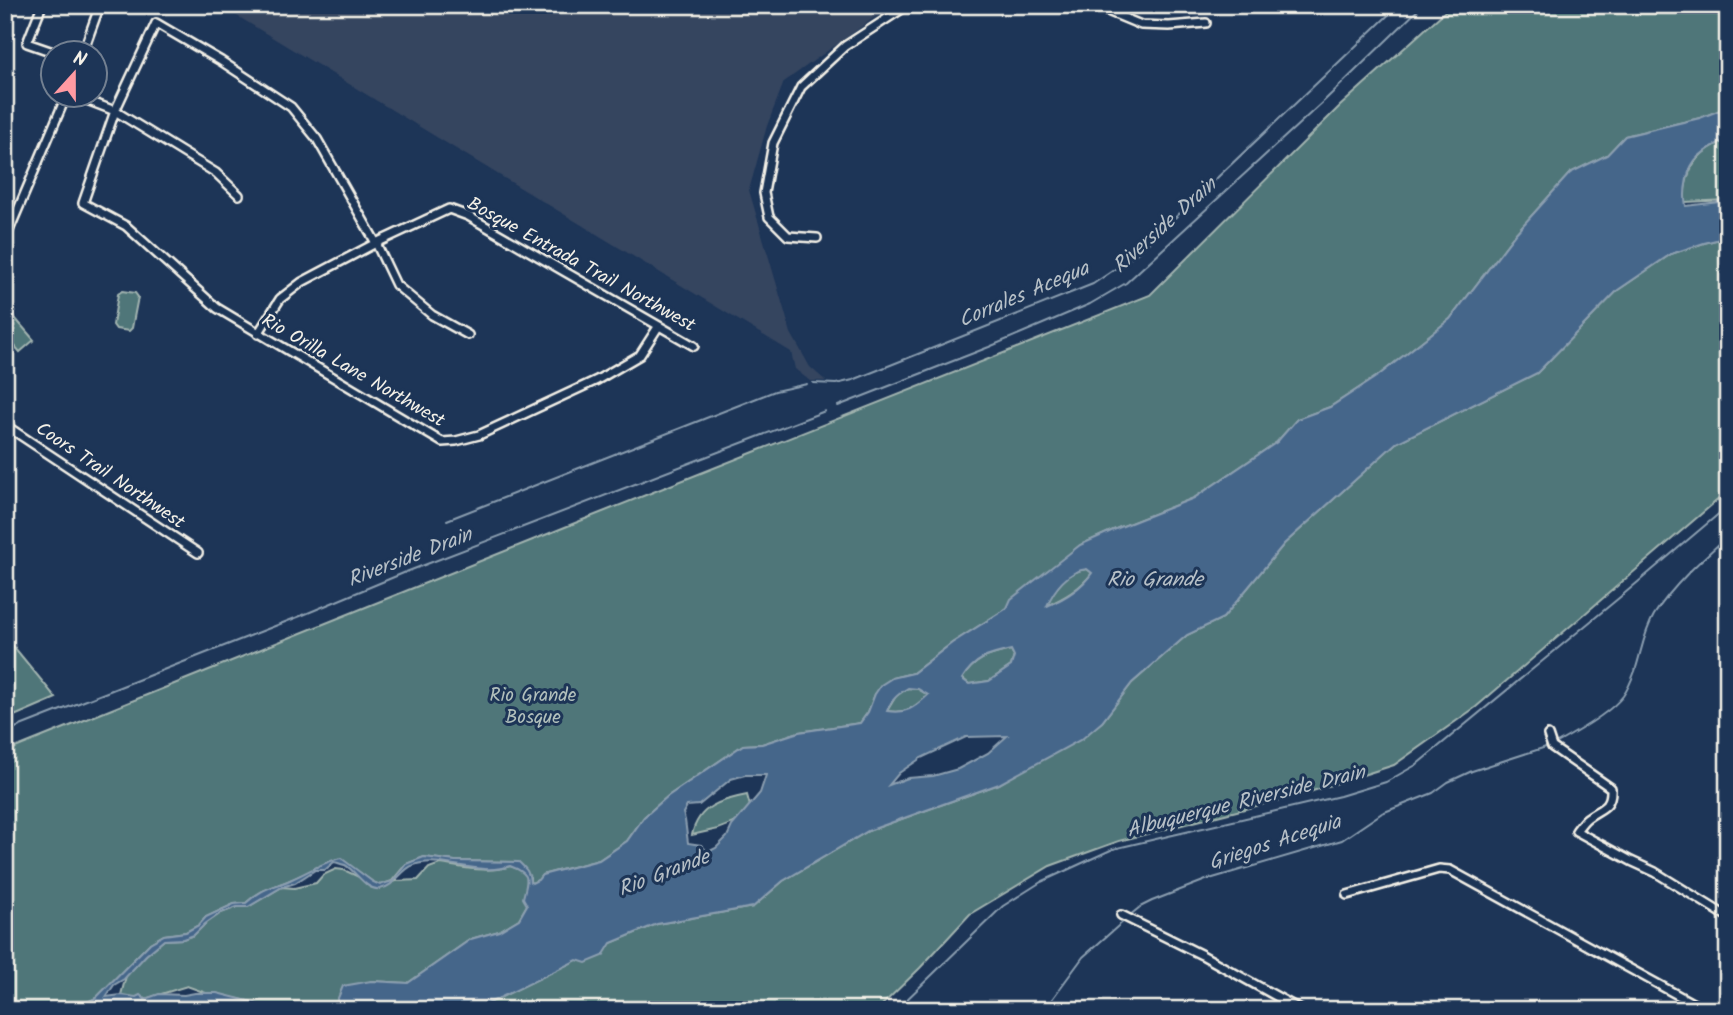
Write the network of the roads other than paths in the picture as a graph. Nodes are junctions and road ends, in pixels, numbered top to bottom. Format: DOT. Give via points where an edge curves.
graph roads {
  1 [pos="42,5"];
  2 [pos="100,5"];
  3 [pos="908,5"];
  4 [pos="1093,5"];
  5 [pos="1206,23"];
  6 [pos="88,38"];
  7 [pos="38,47"];
  8 [pos="63,108"];
  9 [pos="107,108"];
  10 [pos="115,111"];
  11 [pos="239,195"];
  12 [pos="817,237"];
  13 [pos="5,240"];
  14 [pos="376,243"];
  15 [pos="658,327"];
  16 [pos="258,334"];
  17 [pos="468,335"];
  18 [pos="694,346"];
  19 [pos="5,425"];
  20 [pos="198,553"];
  21 [pos="1548,735"];
  22 [pos="1347,895"];
  23 [pos="1123,915"];
  24 [pos="1728,917"];
  25 [pos="1301,1010"];
  26 [pos="1706,1010"];
  1 -- 7 [label="street" via="27,43"];
  2 -- 6 [label="street"];
  3 -- 12 [label="street" via="845,46 801,87 773,144 764,192 769,217 788,236"];
  4 -- 5 [label="street" via="1141,25"];
  8 -- 13 [label="street"];
  9 -- 10 [label="street"];
  10 -- 11 [label="street" via="216,173"];
  10 -- 14 [label="street" via="156,23 291,107 317,139"];
  10 -- 16 [label="street, Rio Orilla Lane Northwest" via="83,203 126,226 217,308"];
  14 -- 15 [label="street, Bosque Entrada Trail Northwest" via="449,209"];
  14 -- 16 [label="street" via="295,287 280,299"];
  14 -- 17 [label="street" via="396,285 432,315"];
  15 -- 16 [label="street, Rio Orilla Lane Northwest" via="640,355 597,380 479,435 442,442"];
  15 -- 18 [label="street, Bosque Entrada Trail Northwest"];
  19 -- 20 [label="street, Coors Trail Northwest"];
  21 -- 24 [label="street" via="1552,747 1611,788 1609,803 1576,831"];
  22 -- 26 [label="street" via="1439,869 1450,870"];
  23 -- 25 [label="street"];
}
